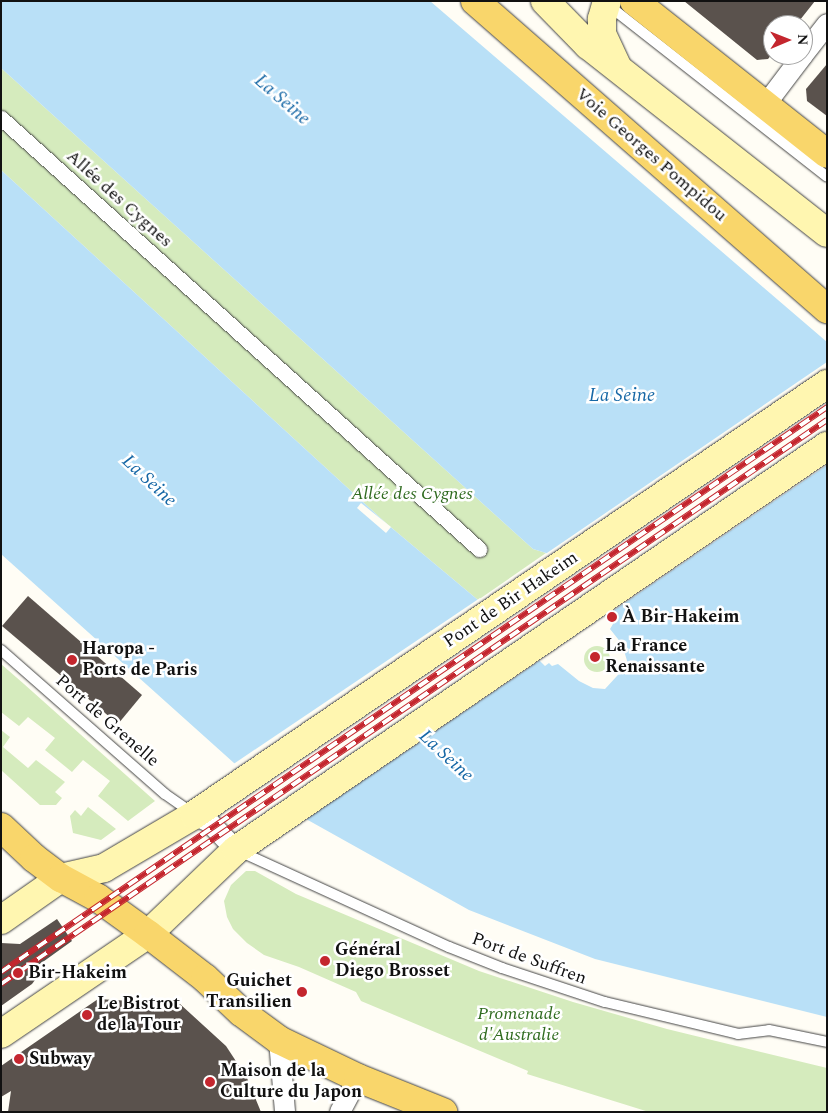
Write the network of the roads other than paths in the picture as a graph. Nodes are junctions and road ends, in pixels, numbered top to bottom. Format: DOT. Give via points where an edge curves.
graph roads {
  1 [pos="475,1"];
  2 [pos="545,1"];
  3 [pos="634,1"];
  4 [pos="606,2"];
  5 [pos="827,24"];
  6 [pos="813,42"];
  7 [pos="795,65"];
  8 [pos="618,67"];
  9 [pos="766,104"];
  10 [pos="1,118"];
  11 [pos="827,154"];
  12 [pos="827,177"];
  13 [pos="827,233"];
  14 [pos="827,309"];
  15 [pos="827,384"];
  16 [pos="827,446"];
  17 [pos="479,549"];
  18 [pos="1,650"];
  19 [pos="194,815"];
  20 [pos="1,826"];
  21 [pos="244,845"];
  22 [pos="61,878"];
  23 [pos="1,920"];
  24 [pos="148,934"];
  25 [pos="1,1034"];
  26 [pos="279,1040"];
  27 [pos="827,1042"];
  28 [pos="358,1078"];
  29 [pos="412,1106"];
  30 [pos="285,1112"];
  31 [pos="340,1112"];
  32 [pos="443,1112"];
  1 -- 14 [label="main road, Voie Georges Pompidou"];
  2 -- 8 [label="main road" via="588,45"];
  3 -- 9 [label="main road"];
  4 -- 8 [label="main road" via="602,34"];
  4 -- 12 [label="lane"];
  5 -- 6 [label="street"];
  7 -- 9 [label="street"];
  8 -- 13 [label="main road"];
  9 -- 11 [label="main road"];
  10 -- 17 [label="street, Allée des Cygnes"];
  15 -- 19 [label="main road, Pont de Bir Hakeim"];
  16 -- 21 [label="main road"];
  18 -- 19 [label="lane, Port de Grenelle" via="165,794"];
  19 -- 21 [label="street"];
  19 -- 22 [label="main road, Pont de Bir Hakeim" via="104,868"];
  20 -- 22 [label="main road" via="34,858"];
  21 -- 24 [label="main road"];
  21 -- 27 [label="lane, Port de Suffren" via="258,858 335,896 502,968 605,1002 738,1034 769,1030"];
  22 -- 23 [label="main road"];
  22 -- 24 [label="main road" via="98,898"];
  24 -- 25 [label="main road"];
  24 -- 26 [label="main road"];
  26 -- 28 [label="main road"];
  26 -- 30 [label="street"];
  28 -- 29 [label="main road"];
  28 -- 31 [label="street"];
  29 -- 32 [label="main road"];
}
